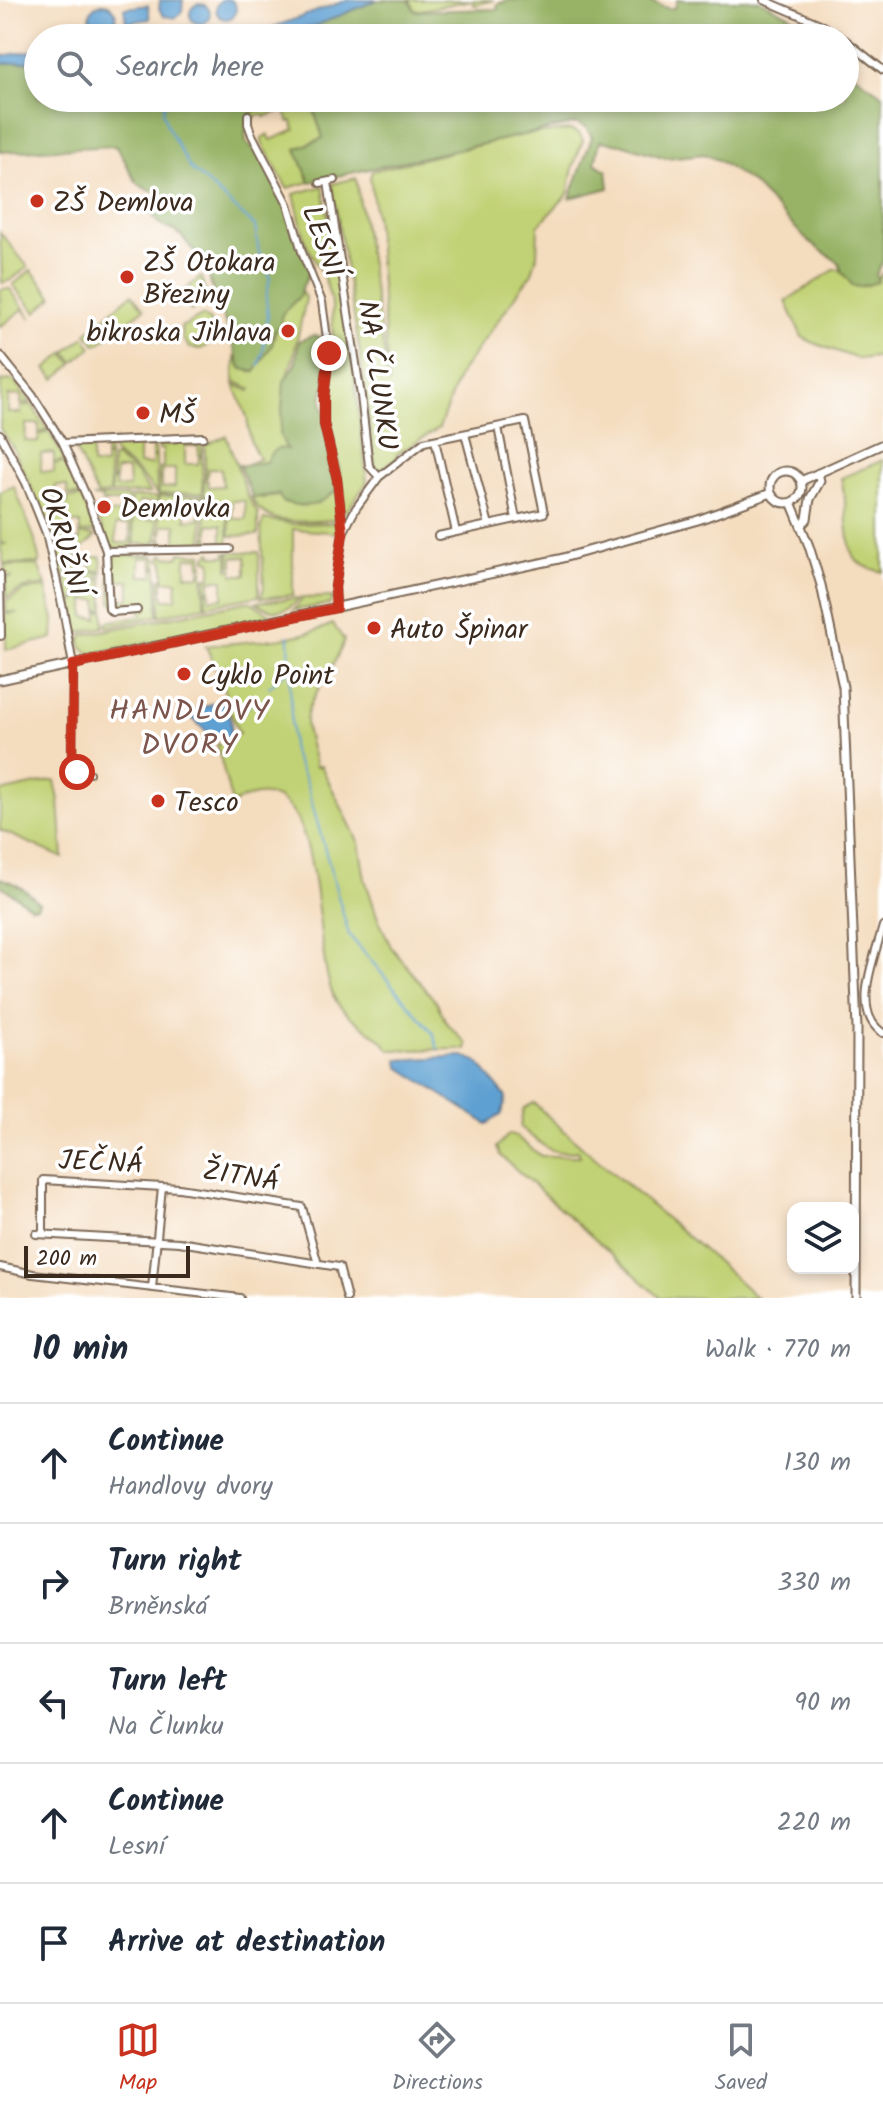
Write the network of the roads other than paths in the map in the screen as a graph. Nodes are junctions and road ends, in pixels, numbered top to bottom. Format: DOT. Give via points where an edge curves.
graph roads {
  1 [pos="764,0"];
  2 [pos="820,24"];
  3 [pos="859,51"];
  4 [pos="883,70"];
  5 [pos="248,115"];
  6 [pos="328,182"];
  7 [pos="0,355"];
  8 [pos="498,427"];
  9 [pos="0,434"];
  10 [pos="465,434"];
  11 [pos="203,437"];
  12 [pos="435,440"];
  13 [pos="63,443"];
  14 [pos="883,444"];
  15 [pos="818,473"];
  16 [pos="379,477"];
  17 [pos="801,481"];
  18 [pos="771,493"];
  19 [pos="791,502"];
  20 [pos="516,519"];
  21 [pos="489,525"];
  22 [pos="801,525"];
  23 [pos="456,532"];
  24 [pos="343,533"];
  25 [pos="438,536"];
  26 [pos="230,549"];
  27 [pos="106,551"];
  28 [pos="0,574"];
  29 [pos="336,608"];
  30 [pos="137,610"];
  31 [pos="1,636"];
  32 [pos="73,665"];
  33 [pos="0,680"];
  34 [pos="89,773"];
  35 [pos="883,926"];
  36 [pos="883,1033"];
  37 [pos="162,1187"];
  38 [pos="157,1241"];
  39 [pos="318,1264"];
  40 [pos="0,1267"];
  41 [pos="152,1288"];
  42 [pos="240,1298"];
  43 [pos="347,1298"];
  44 [pos="856,1298"];
  1 -- 2 [label="street"];
  3 -- 4 [label="street"];
  5 -- 24 [label="street, LESNÍ" via="252,135 288,204 322,302 329,353 324,424"];
  6 -- 16 [label="street, NA ČLUNKU" via="369,466"];
  7 -- 13 [label="street"];
  8 -- 10 [label="street"];
  8 -- 20 [label="street"];
  8 -- 20 [label="street" via="525,421 544,513"];
  9 -- 32 [label="street, OKRUŽNÍ" via="46,533"];
  10 -- 12 [label="street"];
  10 -- 21 [label="street"];
  11 -- 13 [label="street"];
  12 -- 16 [label="street" via="421,444"];
  12 -- 23 [label="street"];
  13 -- 27 [label="street"];
  14 -- 15 [label="main road"];
  15 -- 17 [label="main road"];
  15 -- 22 [label="main road" via="820,481"];
  16 -- 24 [label="street, NA ČLUNKU"];
  17 -- 18 [label="main road" via="791,472 778,473"];
  17 -- 19 [label="main road" via="799,496"];
  18 -- 19 [label="main road" via="779,502"];
  18 -- 29 [label="main road" via="628,541"];
  19 -- 22 [label="main road"];
  20 -- 21 [label="street"];
  21 -- 23 [label="street"];
  22 -- 44 [label="main road" via="827,606 843,687 857,1015"];
  23 -- 25 [label="street"];
  24 -- 29 [label="street, NA ČLUNKU"];
  26 -- 27 [label="street"];
  27 -- 30 [label="street" via="109,609"];
  28 -- 31 [label="street"];
  29 -- 32 [label="main road"];
  32 -- 33 [label="main road"];
  32 -- 34 [label="street" via="72,761 77,772"];
  35 -- 36 [label="street" via="866,1001 869,1021"];
  37 -- 38 [label="street"];
  37 -- 38 [label="street, JEČNÁ" via="43,1180 40,1234"];
  37 -- 39 [label="street, ŽITNÁ" via="302,1207"];
  38 -- 39 [label="street"];
  38 -- 41 [label="street"];
  39 -- 43 [label="street" via="339,1267"];
  40 -- 41 [label="street"];
  41 -- 42 [label="street"];
}
